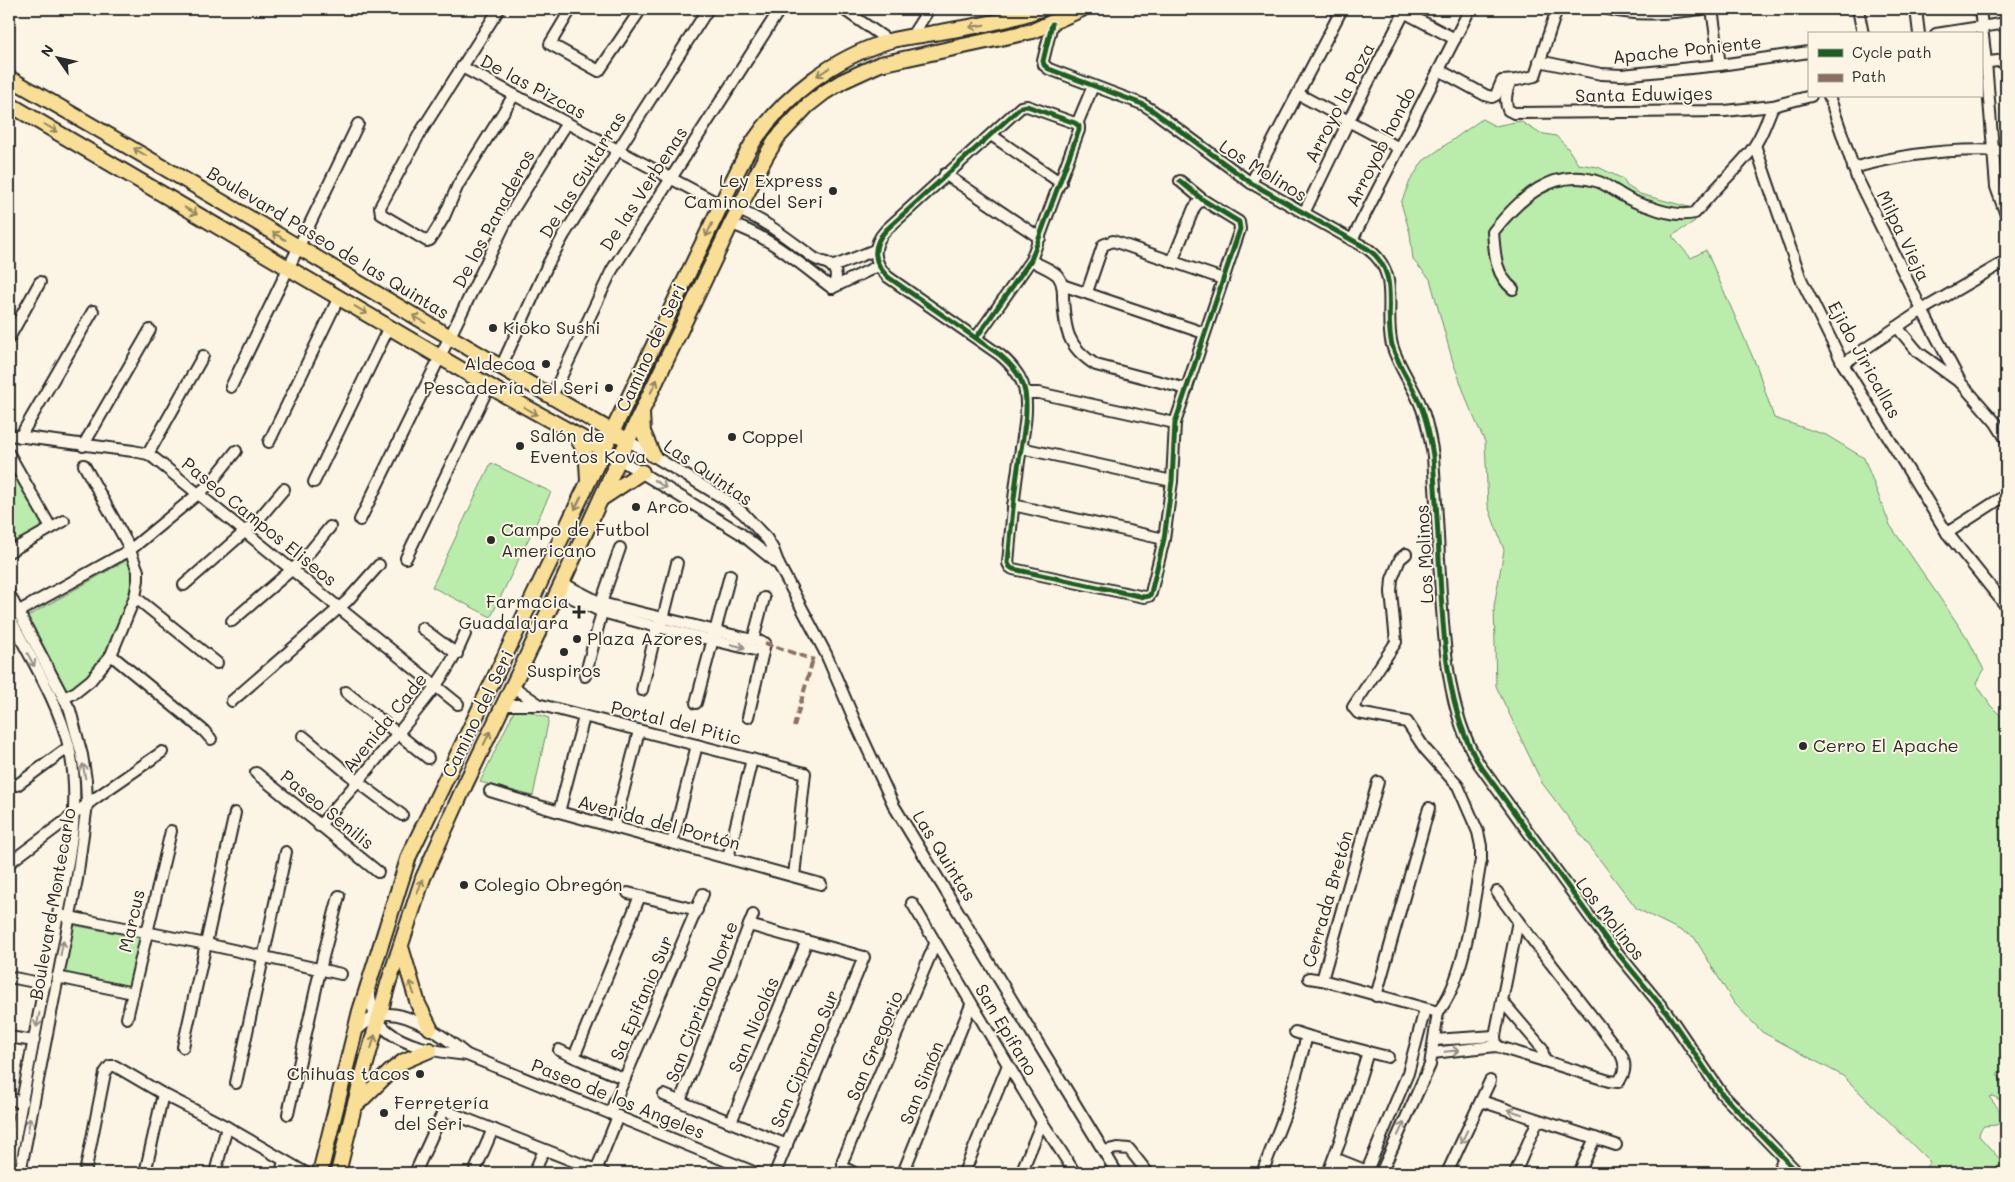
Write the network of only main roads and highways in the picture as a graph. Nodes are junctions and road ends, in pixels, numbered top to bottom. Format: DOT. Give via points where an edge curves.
graph roads {
  1 [pos="1041,9"];
  2 [pos="1082,9"];
  3 [pos="9,78"];
  4 [pos="9,104"];
  5 [pos="642,412"];
  6 [pos="612,432"];
  7 [pos="577,437"];
  8 [pos="627,440"];
  9 [pos="604,450"];
  10 [pos="653,455"];
  11 [pos="619,458"];
  12 [pos="642,472"];
  13 [pos="588,482"];
  14 [pos="600,499"];
  15 [pos="400,946"];
  16 [pos="430,1028"];
  17 [pos="435,1051"];
  18 [pos="354,1107"];
  19 [pos="320,1173"];
  20 [pos="338,1173"];
  1 -- 6 [label="main road, Camino del Seri, one-way" via="990,24 889,41 810,80 787,102 755,140"];
  5 -- 2 [label="main road, Camino del Seri, one-way" via="766,156 786,126 807,106 842,81 880,64 1033,31"];
  6 -- 3 [label="main road, Boulevard Paseo de las Quintas, one-way"];
  4 -- 7 [label="main road, one-way"];
  5 -- 8 [label="main road, Camino del Seri"];
  5 -- 10 [label="main road" via="643,432"];
  6 -- 8 [label="main road, Boulevard Paseo de las Quintas"];
  6 -- 9 [label="main road, Camino del Seri"];
  7 -- 9 [label="main road"];
  7 -- 13 [label="main road" via="587,455"];
  8 -- 11 [label="main road, Camino del Seri"];
  9 -- 11 [label="main road"];
  9 -- 13 [label="main road, Camino del Seri"];
  11 -- 14 [label="main road, Camino del Seri"];
  12 -- 14 [label="main road"];
  13 -- 19 [label="main road, Camino del Seri, one-way" via="403,871 354,1034"];
  15 -- 14 [label="main road, Camino del Seri, one-way" via="415,898 465,784"];
  16 -- 15 [label="main road, one-way" via="418,1004"];
  18 -- 15 [label="main road, Camino del Seri, one-way"];
  17 -- 18 [label="main road" via="404,1061"];
  18 -- 20 [label="main road, Camino del Seri"];
}
